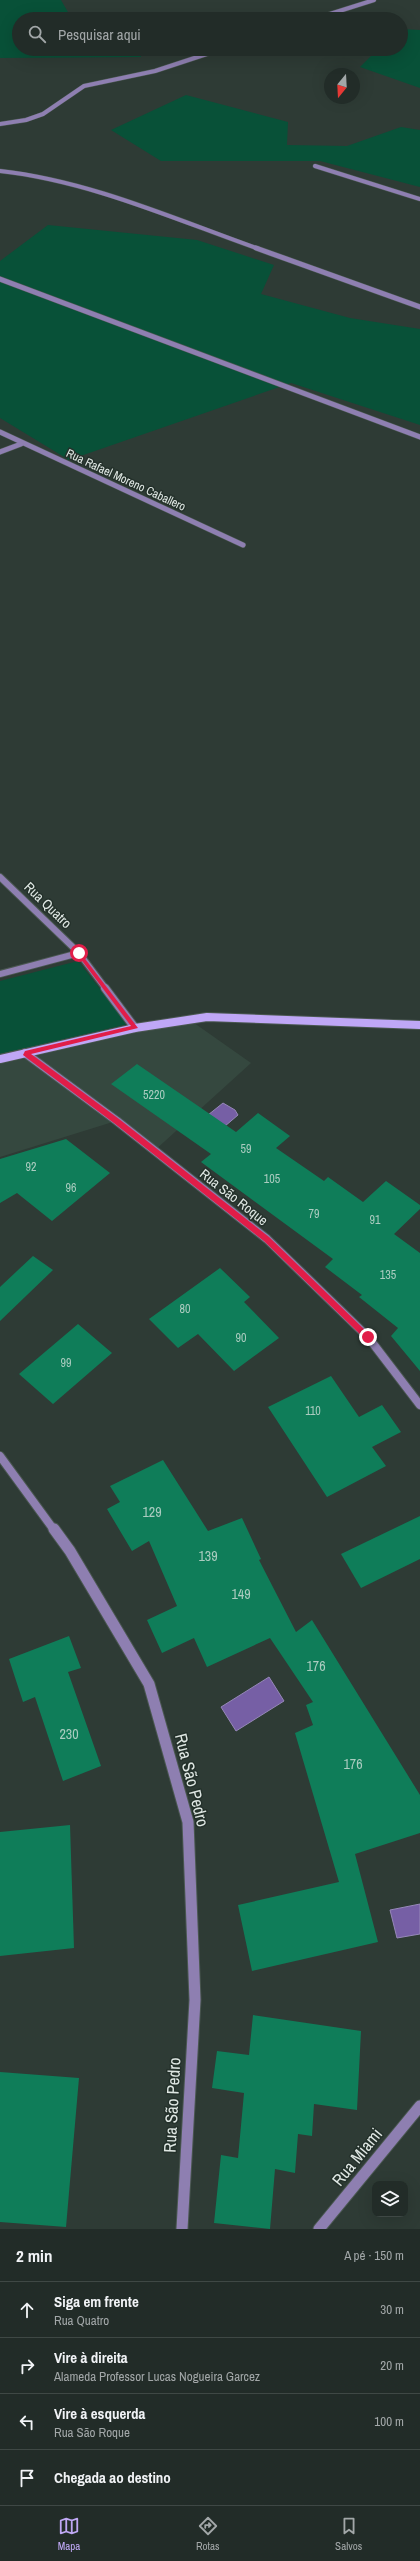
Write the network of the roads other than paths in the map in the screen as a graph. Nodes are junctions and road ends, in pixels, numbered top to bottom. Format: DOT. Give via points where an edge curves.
graph roads {
  1 [pos="374,0"];
  2 [pos="336,12"];
  3 [pos="201,56"];
  4 [pos="0,124"];
  5 [pos="315,166"];
  6 [pos="0,171"];
  7 [pos="420,198"];
  8 [pos="0,279"];
  9 [pos="420,307"];
  10 [pos="0,432"];
  11 [pos="420,436"];
  12 [pos="21,444"];
  13 [pos="0,452"];
  14 [pos="243,545"];
  15 [pos="0,877"];
  16 [pos="79,953"];
  17 [pos="0,974"];
  18 [pos="420,1025"];
  19 [pos="135,1028"];
  20 [pos="25,1053"];
  21 [pos="0,1059"];
  22 [pos="420,1405"];
  23 [pos="0,1456"];
  24 [pos="420,2106"];
  25 [pos="182,2229"];
  26 [pos="319,2229"];
  1 -- 2 [label="street"];
  3 -- 4 [label="street" via="155,71 84,86 43,114"];
  5 -- 7 [label="street"];
  6 -- 9 [label="street" via="37,175 81,186"];
  8 -- 11 [label="street" via="391,428"];
  10 -- 12 [label="street, Rua Rafael Moreno Caballero"];
  12 -- 13 [label="street"];
  12 -- 14 [label="street, Rua Rafael Moreno Caballero"];
  15 -- 16 [label="street, Rua Quatro"];
  16 -- 17 [label="street"];
  16 -- 19 [label="street, Rua Quatro"];
  18 -- 19 [label="main road" via="207,1017"];
  19 -- 20 [label="main road"];
  20 -- 21 [label="main road"];
  20 -- 22 [label="street, Rua São Roque" via="267,1239 368,1337"];
  23 -- 25 [label="street, Rua São Pedro" via="70,1551 149,1684 188,1822 195,2000"];
  24 -- 26 [label="street, Rua Miami"];
}
